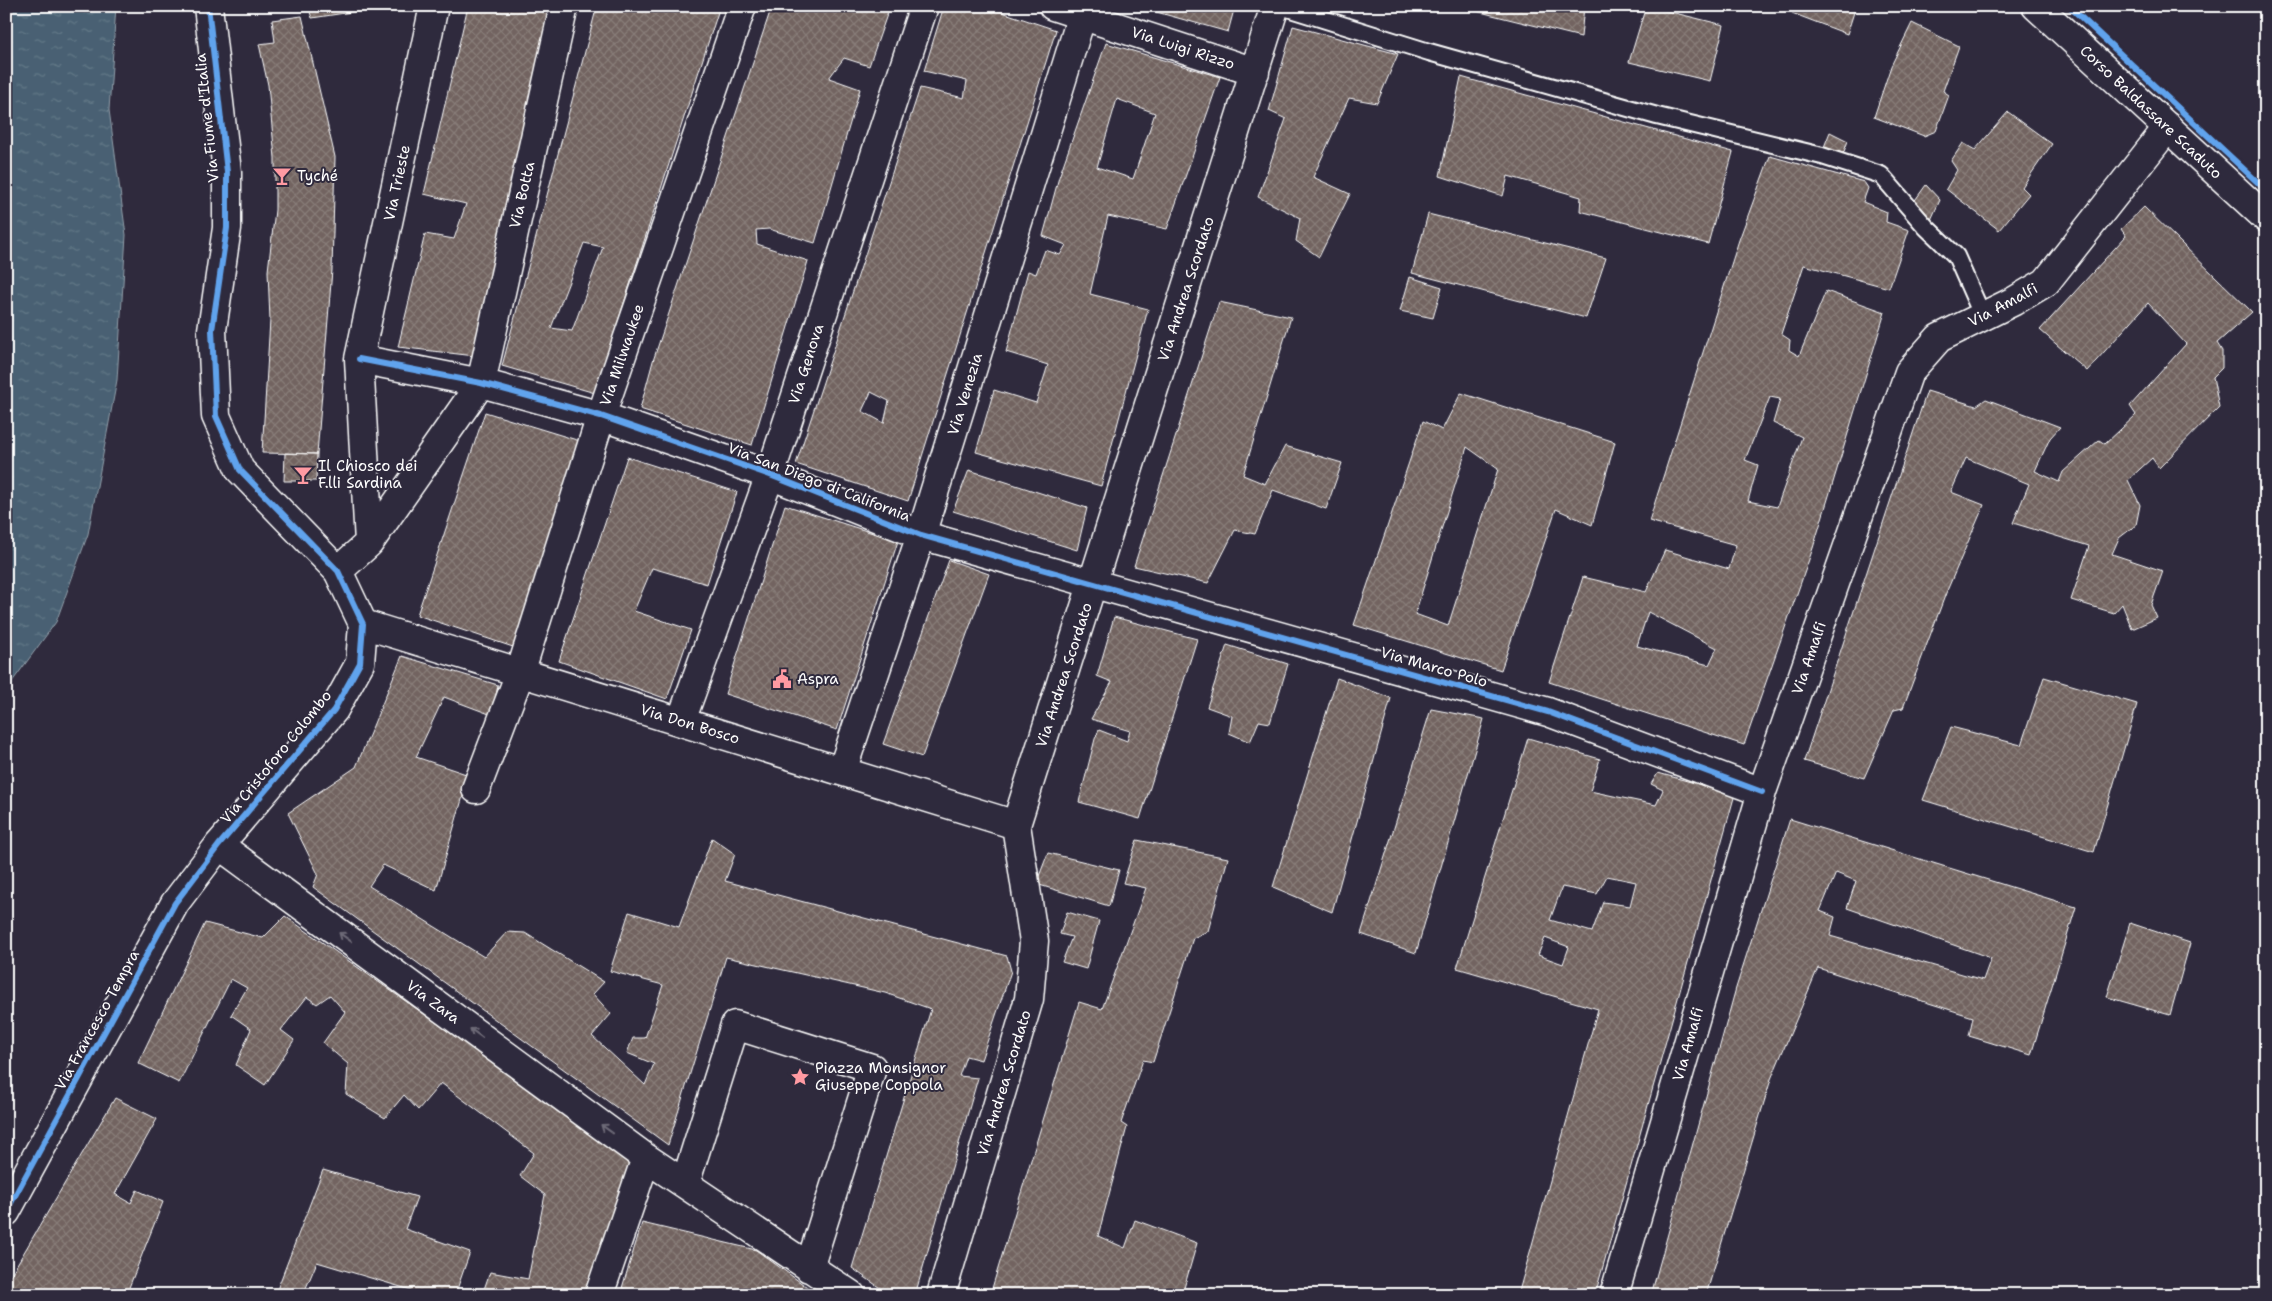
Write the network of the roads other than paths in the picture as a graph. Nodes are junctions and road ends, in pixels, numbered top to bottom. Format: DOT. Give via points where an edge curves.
graph roads {
  1 [pos="208,6"];
  2 [pos="434,6"];
  3 [pos="564,6"];
  4 [pos="742,6"];
  5 [pos="924,6"];
  6 [pos="1053,6"];
  7 [pos="1275,6"];
  8 [pos="1281,6"];
  9 [pos="2036,6"];
  10 [pos="1082,15"];
  11 [pos="1255,72"];
  12 [pos="2168,127"];
  13 [pos="2266,218"];
  14 [pos="1983,317"];
  15 [pos="360,359"];
  16 [pos="480,383"];
  17 [pos="601,416"];
  18 [pos="770,475"];
  19 [pos="922,535"];
  20 [pos="369,543"];
  21 [pos="338,571"];
  22 [pos="1093,584"];
  23 [pos="363,624"];
  24 [pos="520,672"];
  25 [pos="681,720"];
  26 [pos="842,771"];
  27 [pos="476,789"];
  28 [pos="1762,792"];
  29 [pos="1016,825"];
  30 [pos="219,845"];
  31 [pos="646,1158"];
  32 [pos="685,1184"];
  33 [pos="6,1212"];
  34 [pos="809,1268"];
  35 [pos="848,1293"];
  36 [pos="599,1295"];
  37 [pos="941,1295"];
  38 [pos="1614,1295"];
  1 -- 21 [label="street, Via Fiume d'Italia" via="228,172 227,228 212,330 216,416 240,470"];
  2 -- 15 [label="street, Via Trieste"];
  3 -- 16 [label="street, Via Botta"];
  4 -- 17 [label="street, Via Milwaukee"];
  5 -- 18 [label="street, Via Genova"];
  6 -- 10 [label="street, Via Luigi Rizzo"];
  7 -- 11 [label="street, Via Andrea Scordato"];
  8 -- 14 [label="lane" via="1438,55 1657,116 1822,156 1881,175 1956,256"];
  9 -- 12 [label="street, Corso Baldassare Scaduto"];
  10 -- 11 [label="street, Via Luigi Rizzo"];
  10 -- 19 [label="street, Via Venezia"];
  11 -- 22 [label="street, Via Andrea Scordato"];
  12 -- 13 [label="street, Corso Baldassare Scaduto"];
  12 -- 14 [label="street, Via Amalfi" via="2046,282"];
  14 -- 28 [label="street, Via Amalfi" via="1939,338 1909,372"];
  15 -- 16 [label="street, Via San Diego di California"];
  15 -- 20 [label="street, Via Trieste"];
  16 -- 17 [label="street, Via San Diego di California"];
  16 -- 20 [label="street"];
  17 -- 18 [label="street, Via San Diego di California"];
  17 -- 24 [label="street, Via Milwaukee"];
  18 -- 19 [label="street, Via San Diego di California"];
  18 -- 25 [label="street, Via Genova"];
  19 -- 22 [label="street, Via San Diego di California"];
  19 -- 26 [label="street, Via Venezia"];
  20 -- 21 [label="street"];
  21 -- 23 [label="street, Via Cristoforo Colombo"];
  22 -- 28 [label="street, Via Marco Polo" via="1548,712"];
  22 -- 29 [label="street, Via Andrea Scordato"];
  23 -- 24 [label="street, Via Don Bosco"];
  23 -- 30 [label="street, Via Cristoforo Colombo" via="360,663 334,710"];
  24 -- 25 [label="street, Via Don Bosco"];
  24 -- 27 [label="street, Via Milwaukee"];
  25 -- 26 [label="street, Via Don Bosco"];
  26 -- 29 [label="street, Via Don Bosco"];
  28 -- 38 [label="street, Via Amalfi"];
  29 -- 37 [label="street, Via Andrea Scordato" via="1034,940 1029,999"];
  31 -- 30 [label="street, Via Zara, one-way"];
  30 -- 33 [label="street, Via Francesco Tempra" via="175,903"];
  31 -- 32 [label="street, Via Zara"];
  31 -- 36 [label="street"];
  32 -- 34 [label="street, Via Zara"];
  32 -- 34 [label="street" via="735,1025 872,1068"];
  34 -- 35 [label="street, Via Zara"];
}
